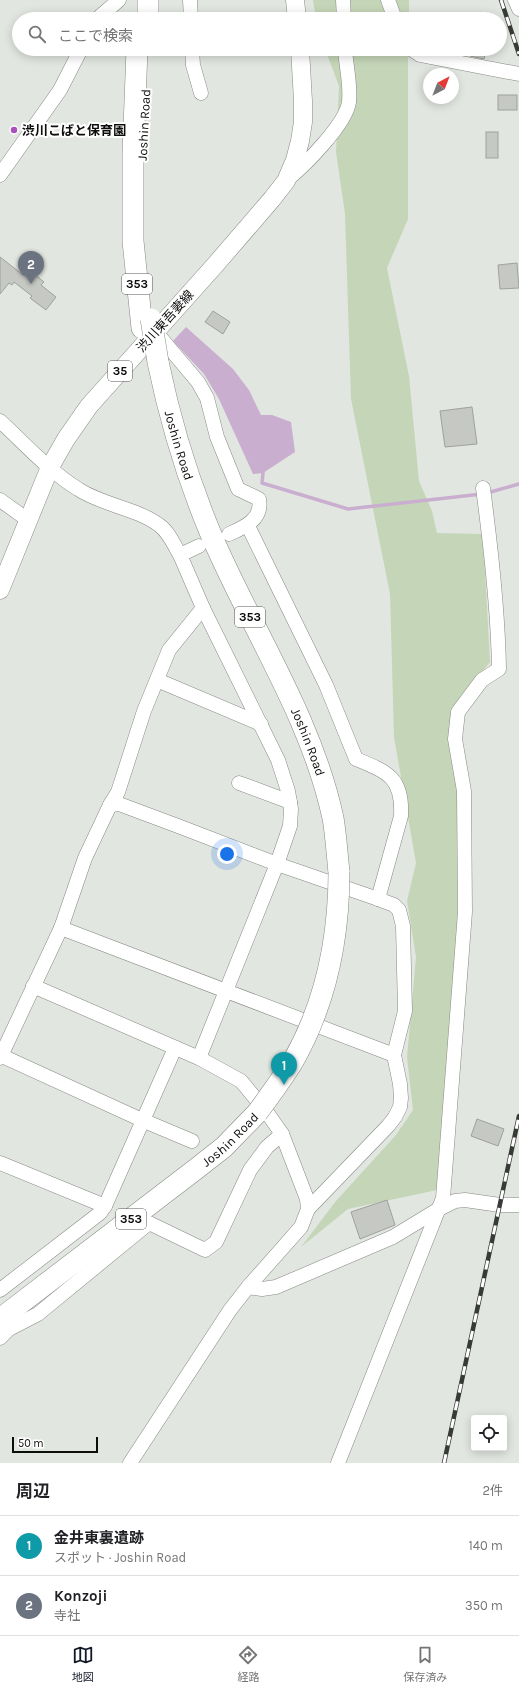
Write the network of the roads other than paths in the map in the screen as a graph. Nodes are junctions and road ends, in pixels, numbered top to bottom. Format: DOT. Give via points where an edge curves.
graph roads {
  1 [pos="137,0"];
  2 [pos="148,0"];
  3 [pos="190,0"];
  4 [pos="295,0"];
  5 [pos="343,0"];
  6 [pos="388,0"];
  7 [pos="515,0"];
  8 [pos="114,2"];
  9 [pos="519,9"];
  10 [pos="104,12"];
  11 [pos="137,12"];
  12 [pos="148,12"];
  13 [pos="191,12"];
  14 [pos="296,12"];
  15 [pos="344,12"];
  16 [pos="392,12"];
  17 [pos="78,56"];
  18 [pos="137,56"];
  19 [pos="147,56"];
  20 [pos="192,56"];
  21 [pos="300,56"];
  22 [pos="346,56"];
  23 [pos="425,56"];
  24 [pos="519,74"];
  25 [pos="201,93"];
  26 [pos="0,175"];
  27 [pos="286,181"];
  28 [pos="138,240"];
  29 [pos="155,331"];
  30 [pos="0,421"];
  31 [pos="50,467"];
  32 [pos="484,495"];
  33 [pos="0,500"];
  34 [pos="28,520"];
  35 [pos="248,526"];
  36 [pos="229,534"];
  37 [pos="200,546"];
  38 [pos="180,555"];
  39 [pos="0,588"];
  40 [pos="203,608"];
  41 [pos="157,680"];
  42 [pos="261,724"];
  43 [pos="239,784"];
  44 [pos="290,802"];
  45 [pos="110,805"];
  46 [pos="277,864"];
  47 [pos="378,899"];
  48 [pos="61,928"];
  49 [pos="33,986"];
  50 [pos="227,990"];
  51 [pos="176,1048"];
  52 [pos="394,1055"];
  53 [pos="0,1056"];
  54 [pos="199,1058"];
  55 [pos="254,1110"];
  56 [pos="142,1120"];
  57 [pos="282,1134"];
  58 [pos="192,1141"];
  59 [pos="0,1163"];
  60 [pos="519,1205"];
  61 [pos="105,1206"];
  62 [pos="308,1209"];
  63 [pos="439,1209"];
  64 [pos="248,1287"];
  65 [pos="0,1290"];
  66 [pos="0,1307"];
  67 [pos="0,1319"];
  68 [pos="0,1338"];
  69 [pos="130,1463"];
  70 [pos="338,1463"];
  1 -- 11 [label="highway"];
  2 -- 12 [label="highway"];
  3 -- 13 [label="street"];
  4 -- 14 [label="main road"];
  5 -- 15 [label="street"];
  6 -- 16 [label="street"];
  7 -- 9 [label="street"];
  8 -- 10 [label="street"];
  17 -- 26 [label="street" via="60,90"];
  18 -- 28 [label="highway, Joshin Road / 353" via="133,154"];
  19 -- 28 [label="highway, Joshin Road / 353"];
  20 -- 25 [label="street"];
  21 -- 27 [label="main road, 渋川東吾妻線 / 35" via="303,122 295,160"];
  22 -- 27 [label="street" via="349,103 345,113 333,132 302,168"];
  23 -- 24 [label="street"];
  27 -- 29 [label="main road, 渋川東吾妻線 / 35"];
  28 -- 55 [label="highway, Joshin Road / 353, bridge" via="145,278 158,403 170,449 201,537 288,716 310,773 334,873 320,966 309,1005"];
  29 -- 31 [label="main road, 渋川東吾妻線 / 35" via="89,406"];
  29 -- 35 [label="street" via="198,382 207,398 217,437 238,489 259,499 257,515"];
  30 -- 31 [label="street"];
  31 -- 34 [label="main road, 渋川東吾妻線 / 35"];
  31 -- 38 [label="street" via="79,490 147,518 160,526"];
  32 -- 63 [label="street" via="499,669 482,680 458,712 455,739 464,792 465,912 446,1174"];
  33 -- 34 [label="street"];
  34 -- 39 [label="main road, 渋川東吾妻線 / 35"];
  35 -- 36 [label="street"];
  35 -- 47 [label="street" via="326,684 356,759 387,773 399,792 401,816"];
  37 -- 38 [label="street"];
  38 -- 40 [label="street"];
  40 -- 41 [label="street" via="169,650"];
  40 -- 42 [label="street"];
  41 -- 42 [label="street"];
  41 -- 45 [label="street" via="118,792"];
  42 -- 44 [label="street" via="278,760"];
  43 -- 44 [label="street"];
  44 -- 46 [label="street" via="290,826"];
  45 -- 46 [label="street" via="119,804"];
  45 -- 48 [label="street" via="85,858"];
  46 -- 47 [label="street"];
  46 -- 50 [label="street"];
  47 -- 52 [label="street" via="394,905 399,910 403,926 405,1011"];
  48 -- 49 [label="street"];
  48 -- 50 [label="street"];
  49 -- 51 [label="street"];
  49 -- 53 [label="street"];
  50 -- 52 [label="street"];
  50 -- 54 [label="street"];
  51 -- 54 [label="street"];
  51 -- 56 [label="street"];
  52 -- 62 [label="street" via="400,1084 400,1107 396,1117"];
  53 -- 56 [label="street"];
  54 -- 57 [label="street" via="241,1081"];
  55 -- 66 [label="highway, Joshin Road / 353" via="185,1167"];
  55 -- 67 [label="highway, Joshin Road / 353" via="228,1143"];
  56 -- 58 [label="street"];
  56 -- 61 [label="street"];
  57 -- 62 [label="street" via="307,1199"];
  57 -- 68 [label="street" via="267,1147 250,1170 216,1242 205,1250 149,1223 38,1314 9,1329"];
  59 -- 61 [label="street"];
  60 -- 63 [label="street" via="465,1200 455,1201"];
  61 -- 65 [label="street"];
  62 -- 64 [label="street" via="301,1227"];
  63 -- 64 [label="street" via="393,1237 276,1288"];
  63 -- 70 [label="street"];
  64 -- 69 [label="street" via="230,1310"];
}
